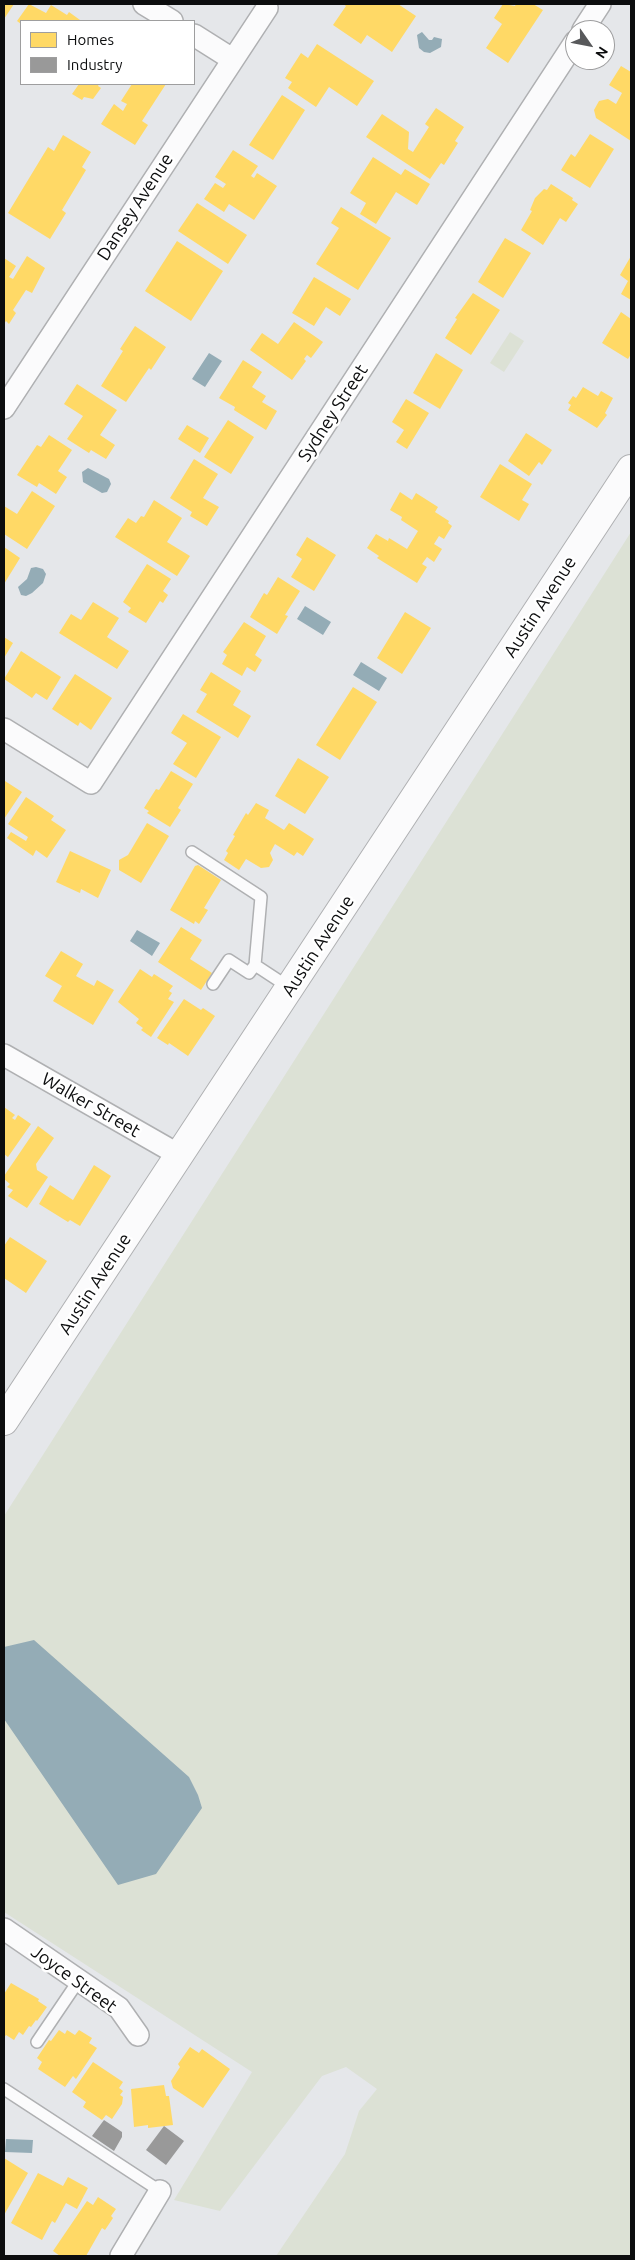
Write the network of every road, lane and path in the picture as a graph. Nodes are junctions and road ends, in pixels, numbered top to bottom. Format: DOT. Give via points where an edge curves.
graph roads {
  1 [pos="144,4"];
  2 [pos="600,4"];
  3 [pos="267,8"];
  4 [pos="170,20"];
  5 [pos="590,20"];
  6 [pos="195,36"];
  7 [pos="565,57"];
  8 [pos="232,60"];
  9 [pos="4,405"];
  10 [pos="631,469"];
  11 [pos="4,729"];
  12 [pos="192,852"];
  13 [pos="255,965"];
  14 [pos="213,984"];
  15 [pos="290,988"];
  16 [pos="4,1055"];
  17 [pos="179,1156"];
  18 [pos="4,1421"];
  19 [pos="4,1930"];
  20 [pos="79,1980"];
  21 [pos="138,2035"];
  22 [pos="36,2042"];
  23 [pos="4,2090"];
  24 [pos="160,2192"];
  25 [pos="121,2256"];
  1 -- 4 [label="street"];
  2 -- 5 [label="street"];
  3 -- 8 [label="street, Dansey Avenue"];
  6 -- 8 [label="street"];
  7 -- 11 [label="street, Sydney Street" via="91,783"];
  8 -- 9 [label="street, Dansey Avenue"];
  10 -- 15 [label="main road, Austin Avenue"];
  12 -- 13 [label="lane" via="260,896"];
  13 -- 14 [label="lane" via="249,973 229,960"];
  13 -- 15 [label="lane"];
  15 -- 17 [label="main road, Austin Avenue"];
  16 -- 17 [label="street, Walker Street"];
  17 -- 18 [label="main road, Austin Avenue"];
  19 -- 20 [label="street, Joyce Street"];
  20 -- 21 [label="street, Joyce Street" via="119,2008"];
  20 -- 22 [label="lane"];
  23 -- 24 [label="lane"];
  24 -- 25 [label="street"];
}
